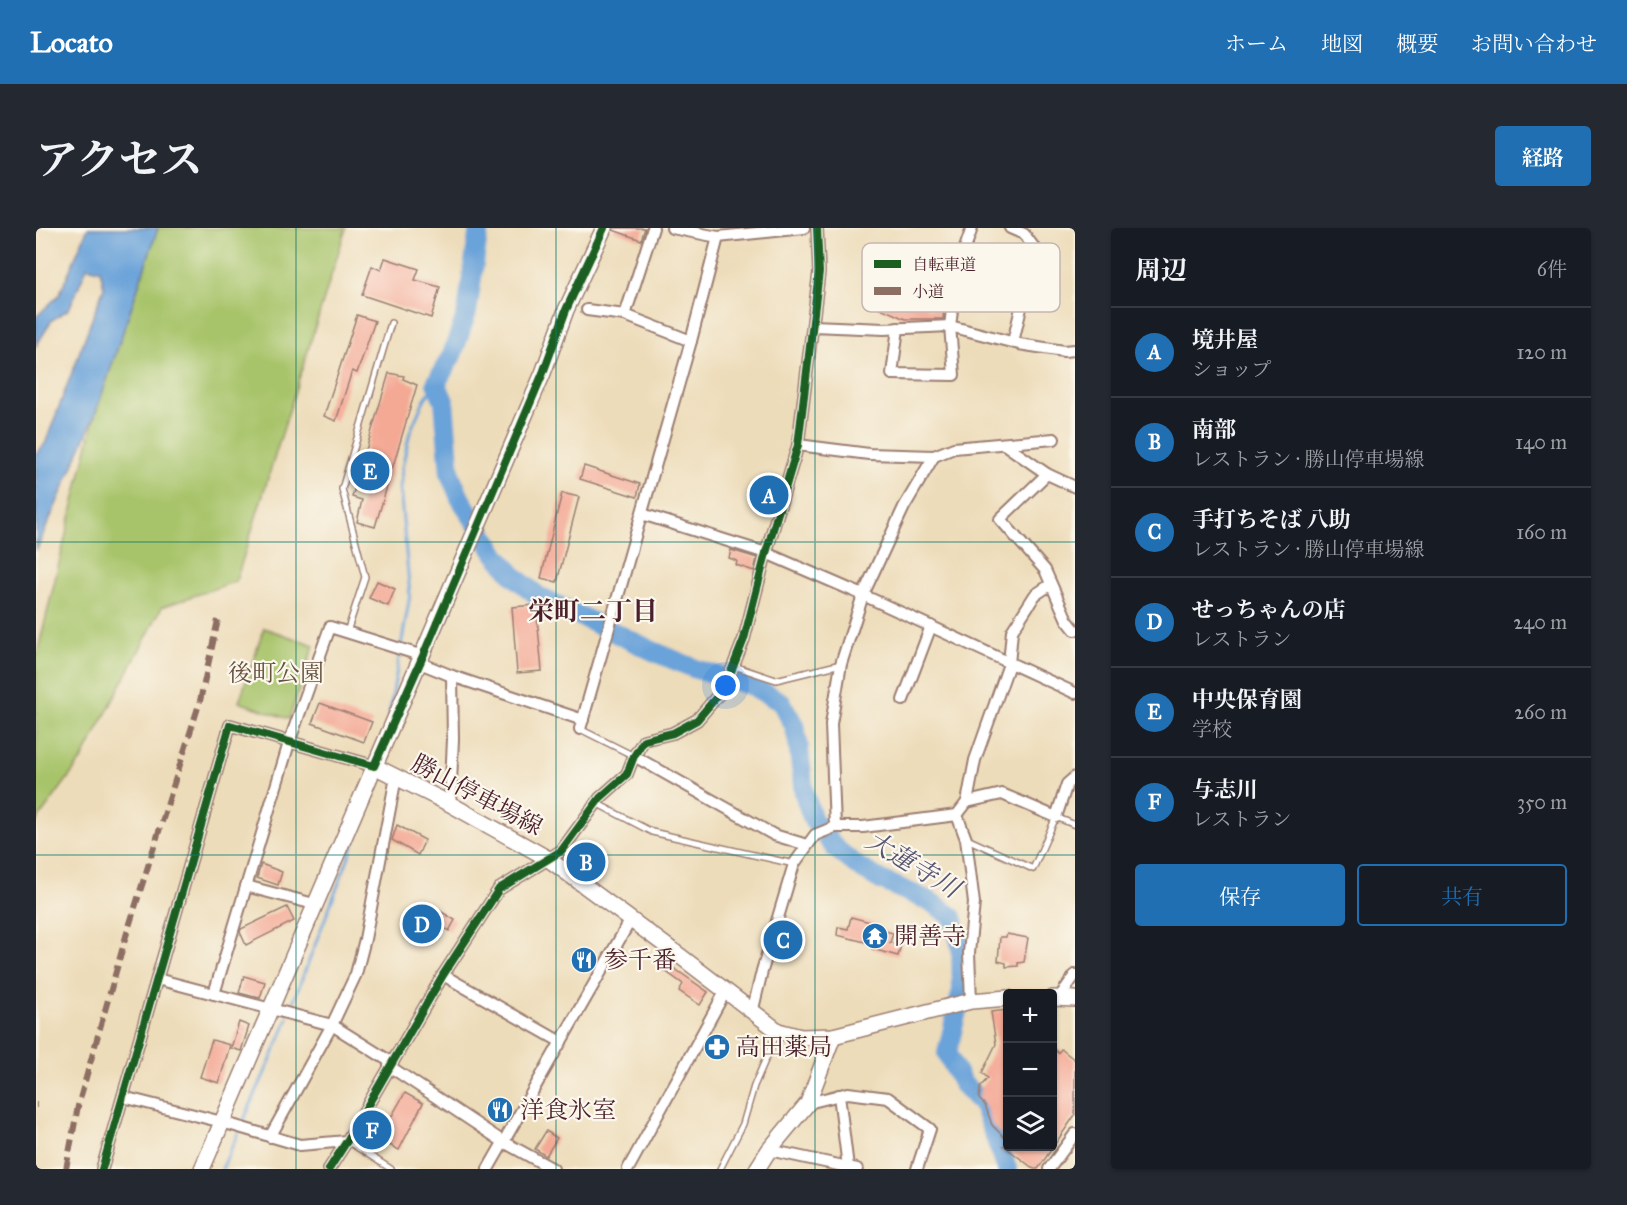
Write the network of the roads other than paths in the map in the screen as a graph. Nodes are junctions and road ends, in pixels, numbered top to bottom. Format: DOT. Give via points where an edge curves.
graph roads {
  1 [pos="604,228"];
  2 [pos="653,228"];
  3 [pos="672,228"];
  4 [pos="804,228"];
  5 [pos="817,228"];
  6 [pos="972,228"];
  7 [pos="1010,228"];
  8 [pos="718,237"];
  9 [pos="967,243"];
  10 [pos="1031,243"];
  11 [pos="587,310"];
  12 [pos="952,312"];
  13 [pos="1020,312"];
  14 [pos="625,315"];
  15 [pos="391,323"];
  16 [pos="813,326"];
  17 [pos="950,326"];
  18 [pos="898,328"];
  19 [pos="691,341"];
  20 [pos="1013,342"];
  21 [pos="1075,350"];
  22 [pos="1054,439"];
  23 [pos="1004,444"];
  24 [pos="798,445"];
  25 [pos="933,456"];
  26 [pos="1047,474"];
  27 [pos="1075,487"];
  28 [pos="642,514"];
  29 [pos="766,553"];
  30 [pos="1050,585"];
  31 [pos="863,595"];
  32 [pos="930,626"];
  33 [pos="1075,630"];
  34 [pos="347,632"];
  35 [pos="422,659"];
  36 [pos="841,664"];
  37 [pos="1009,664"];
  38 [pos="734,666"];
  39 [pos="452,676"];
  40 [pos="1075,693"];
  41 [pos="903,700"];
  42 [pos="582,724"];
  43 [pos="289,743"];
  44 [pos="634,756"];
  45 [pos="374,766"];
  46 [pos="396,777"];
  47 [pos="1075,777"];
  48 [pos="967,802"];
  49 [pos="596,803"];
  50 [pos="450,804"];
  51 [pos="957,815"];
  52 [pos="1056,817"];
  53 [pos="1075,825"];
  54 [pos="835,827"];
  55 [pos="966,839"];
  56 [pos="807,845"];
  57 [pos="547,858"];
  58 [pos="794,864"];
  59 [pos="246,886"];
  60 [pos="314,904"];
  61 [pos="630,921"];
  62 [pos="443,975"];
  63 [pos="1075,975"];
  64 [pos="157,979"];
  65 [pos="725,992"];
  66 [pos="214,994"];
  67 [pos="1057,997"];
  68 [pos="1003,998"];
  69 [pos="1057,998"];
  70 [pos="1075,999"];
  71 [pos="971,1001"];
  72 [pos="269,1008"];
  73 [pos="752,1013"];
  74 [pos="332,1025"];
  75 [pos="778,1031"];
  76 [pos="832,1036"];
  77 [pos="561,1042"];
  78 [pos="390,1064"];
  79 [pos="839,1095"];
  80 [pos="123,1096"];
  81 [pos="808,1102"];
  82 [pos="222,1122"];
  83 [pos="1075,1134"];
  84 [pos="270,1137"];
  85 [pos="502,1141"];
  86 [pos="347,1142"];
  87 [pos="769,1150"];
  88 [pos="853,1168"];
  89 [pos="102,1169"];
  90 [pos="202,1169"];
  91 [pos="329,1169"];
  92 [pos="391,1169"];
  93 [pos="488,1169"];
  94 [pos="553,1169"];
  95 [pos="628,1169"];
  96 [pos="720,1169"];
  97 [pos="757,1169"];
  98 [pos="917,1169"];
  99 [pos="1049,1169"];
  1 -- 35 [label="main road" via="566,310"];
  2 -- 14 [label="street"];
  3 -- 8 [label="street"];
  4 -- 8 [label="street"];
  5 -- 16 [label="street" via="819,272"];
  6 -- 9 [label="street"];
  7 -- 10 [label="street" via="1024,234"];
  8 -- 19 [label="street"];
  11 -- 14 [label="street"];
  12 -- 17 [label="street"];
  13 -- 20 [label="street"];
  14 -- 19 [label="street"];
  15 -- 34 [label="lane" via="342,489 365,577"];
  16 -- 18 [label="street"];
  16 -- 24 [label="street"];
  17 -- 18 [label="street"];
  17 -- 18 [label="street" via="954,375 892,374"];
  17 -- 20 [label="street"];
  19 -- 28 [label="street"];
  20 -- 21 [label="street"];
  22 -- 23 [label="street"];
  23 -- 25 [label="street" via="954,448"];
  23 -- 26 [label="street"];
  24 -- 25 [label="street" via="869,454"];
  24 -- 29 [label="street"];
  25 -- 31 [label="street"];
  26 -- 27 [label="street"];
  26 -- 30 [label="street" via="1000,519 1045,570"];
  28 -- 29 [label="street"];
  28 -- 42 [label="street"];
  29 -- 31 [label="street"];
  29 -- 38 [label="street"];
  30 -- 33 [label="street"];
  30 -- 37 [label="street" via="1035,595 1012,631"];
  31 -- 32 [label="street"];
  31 -- 36 [label="street"];
  32 -- 37 [label="street"];
  32 -- 41 [label="street"];
  34 -- 35 [label="street"];
  34 -- 43 [label="street" via="330,627"];
  35 -- 39 [label="street"];
  35 -- 45 [label="main road"];
  36 -- 38 [label="lane" via="776,680"];
  36 -- 54 [label="street" via="831,724"];
  37 -- 40 [label="street"];
  37 -- 48 [label="street" via="975,760"];
  38 -- 44 [label="street" via="725,687 697,720 673,733 644,740"];
  39 -- 42 [label="street"];
  39 -- 50 [label="street"];
  42 -- 44 [label="lane"];
  43 -- 45 [label="street"];
  43 -- 59 [label="street"];
  43 -- 64 [label="street" via="230,725"];
  44 -- 49 [label="street" via="627,774"];
  44 -- 56 [label="street" via="774,835"];
  45 -- 46 [label="main road, 勝山停車場線"];
  45 -- 60 [label="main road, 勝山停車場線"];
  46 -- 50 [label="main road, 勝山停車場線"];
  46 -- 74 [label="street" via="356,974"];
  47 -- 52 [label="street" via="1067,784"];
  48 -- 51 [label="street"];
  48 -- 52 [label="street" via="1002,794"];
  49 -- 57 [label="street" via="561,851"];
  49 -- 58 [label="lane" via="652,832"];
  50 -- 57 [label="main road, 勝山停車場線"];
  51 -- 54 [label="street"];
  51 -- 55 [label="street"];
  52 -- 53 [label="lane"];
  52 -- 55 [label="lane" via="1033,869"];
  54 -- 56 [label="street" via="815,835"];
  55 -- 71 [label="street" via="974,903 969,953"];
  56 -- 58 [label="street"];
  57 -- 61 [label="main road, 勝山停車場線"];
  57 -- 62 [label="street" via="499,889"];
  58 -- 73 [label="street"];
  59 -- 60 [label="street"];
  59 -- 66 [label="street"];
  60 -- 72 [label="main road, 勝山停車場線"];
  61 -- 65 [label="main road, 勝山停車場線"];
  61 -- 77 [label="street"];
  62 -- 77 [label="street"];
  62 -- 78 [label="street"];
  63 -- 67 [label="street"];
  64 -- 66 [label="street"];
  64 -- 80 [label="street"];
  65 -- 73 [label="main road, 勝山停車場線"];
  65 -- 95 [label="street"];
  66 -- 72 [label="street"];
  68 -- 71 [label="main road, 勝山停車場線"];
  69 -- 70 [label="main road"];
  71 -- 76 [label="main road, 勝山停車場線"];
  72 -- 74 [label="street"];
  72 -- 82 [label="main road, 勝山停車場線"];
  73 -- 75 [label="main road, 勝山停車場線"];
  74 -- 78 [label="street"];
  74 -- 84 [label="street"];
  75 -- 76 [label="main road, 勝山停車場線" via="801,1038"];
  75 -- 96 [label="lane"];
  76 -- 81 [label="main road"];
  77 -- 85 [label="street"];
  78 -- 85 [label="street"];
  78 -- 86 [label="street"];
  79 -- 81 [label="street"];
  79 -- 88 [label="street"];
  79 -- 98 [label="street" via="888,1098 930,1129"];
  80 -- 82 [label="street"];
  80 -- 89 [label="street"];
  81 -- 87 [label="main road"];
  82 -- 84 [label="street"];
  82 -- 90 [label="main road, 勝山停車場線"];
  83 -- 99 [label="street"];
  84 -- 86 [label="street" via="300,1145"];
  85 -- 93 [label="street"];
  85 -- 94 [label="street"];
  86 -- 91 [label="street"];
  86 -- 92 [label="lane"];
  87 -- 88 [label="street"];
  87 -- 97 [label="main road"];
}
